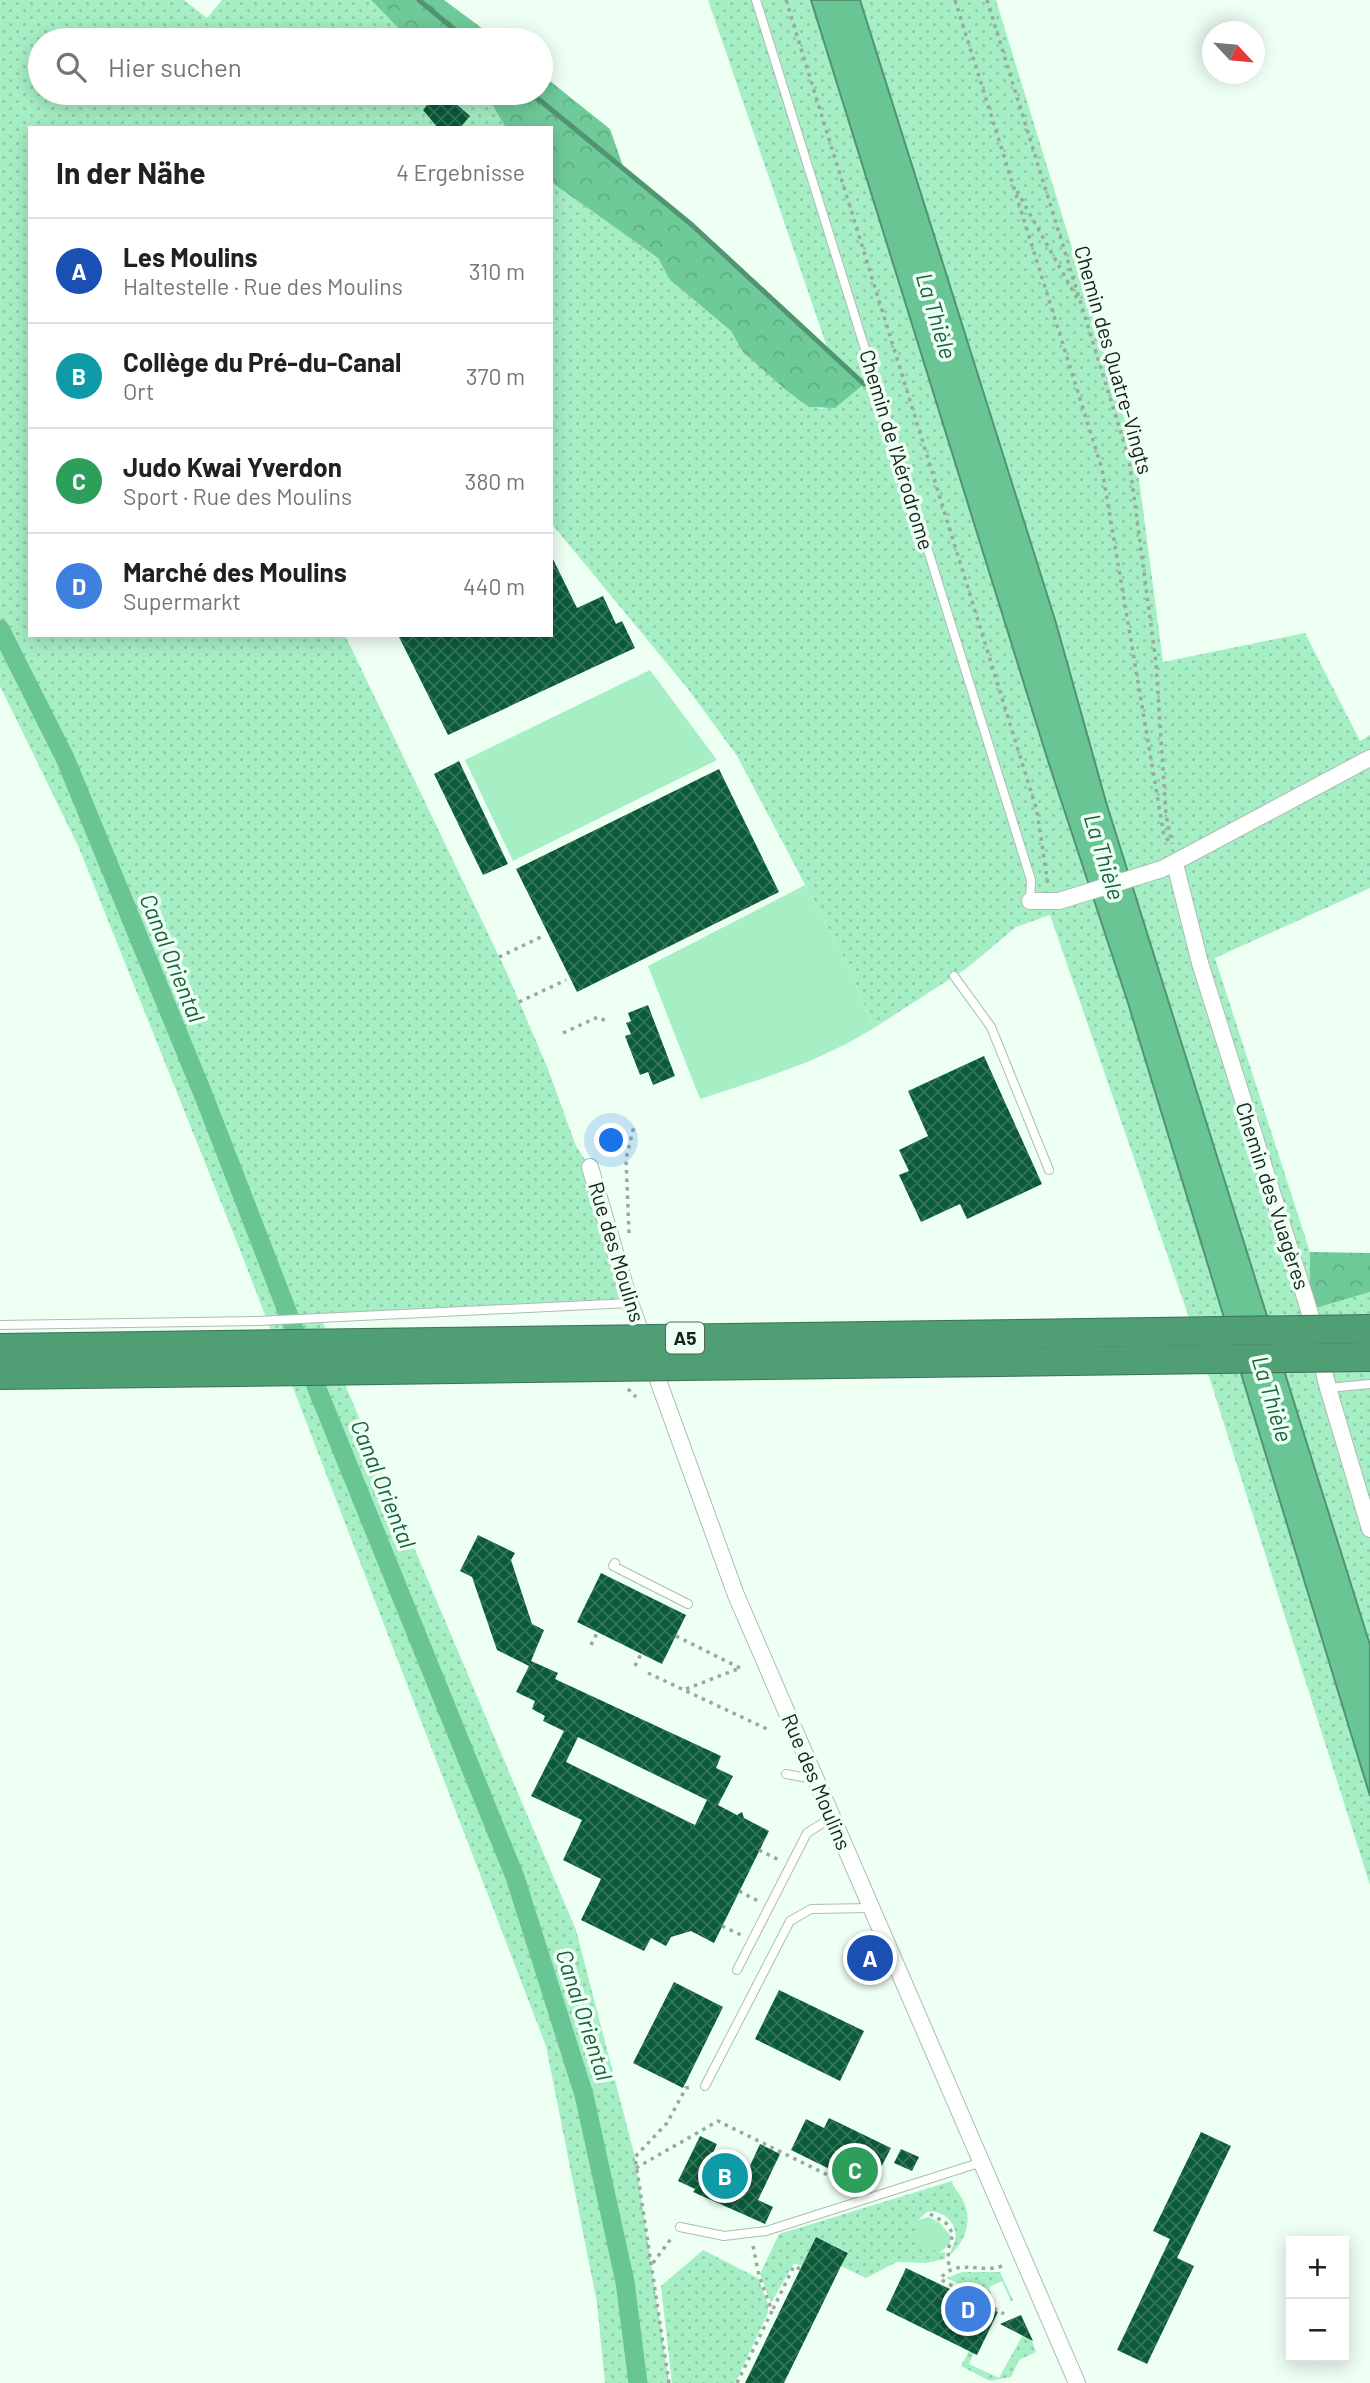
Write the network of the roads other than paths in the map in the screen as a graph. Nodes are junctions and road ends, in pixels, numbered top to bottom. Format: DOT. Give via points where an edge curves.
graph roads {
  1 [pos="756,0"];
  2 [pos="1370,758"];
  3 [pos="1169,866"];
  4 [pos="1030,901"];
  5 [pos="954,976"];
  6 [pos="590,1167"];
  7 [pos="1049,1170"];
  8 [pos="630,1303"];
  9 [pos="0,1325"];
  10 [pos="1370,1329"];
  11 [pos="0,1348"];
  12 [pos="1370,1357"];
  13 [pos="0,1375"];
  14 [pos="1370,1384"];
  15 [pos="1328,1388"];
  16 [pos="1370,1529"];
  17 [pos="615,1563"];
  18 [pos="688,1604"];
  19 [pos="786,1774"];
  20 [pos="814,1779"];
  21 [pos="831,1818"];
  22 [pos="871,1908"];
  23 [pos="737,1970"];
  24 [pos="705,2085"];
  25 [pos="982,2162"];
  26 [pos="680,2227"];
  27 [pos="1077,2383"];
  1 -- 4 [label="lane, Chemin de l'Aérodrome" via="1031,880"];
  2 -- 3 [label="street"];
  3 -- 4 [label="street" via="1054,901"];
  3 -- 15 [label="street, Chemin des Vuagères" via="1309,1310"];
  5 -- 7 [label="lane" via="991,1027"];
  6 -- 8 [label="street, Rue des Moulins"];
  8 -- 9 [label="lane" via="258,1321"];
  8 -- 20 [label="street, Rue des Moulins" via="736,1595"];
  10 -- 11 [label="highway, A5, bridge"];
  12 -- 13 [label="highway, A5, bridge"];
  14 -- 15 [label="lane"];
  15 -- 16 [label="street, Chemin des Vuagères"];
  17 -- 18 [label="lane" via="613,1566"];
  19 -- 20 [label="lane"];
  20 -- 21 [label="street, Rue des Moulins"];
  21 -- 22 [label="street, Rue des Moulins"];
  21 -- 23 [label="lane" via="807,1833"];
  22 -- 24 [label="lane" via="811,1909 790,1921"];
  22 -- 25 [label="street, Rue des Moulins"];
  25 -- 26 [label="lane" via="751,2234 707,2234"];
  25 -- 27 [label="street, Rue des Moulins"];
}
